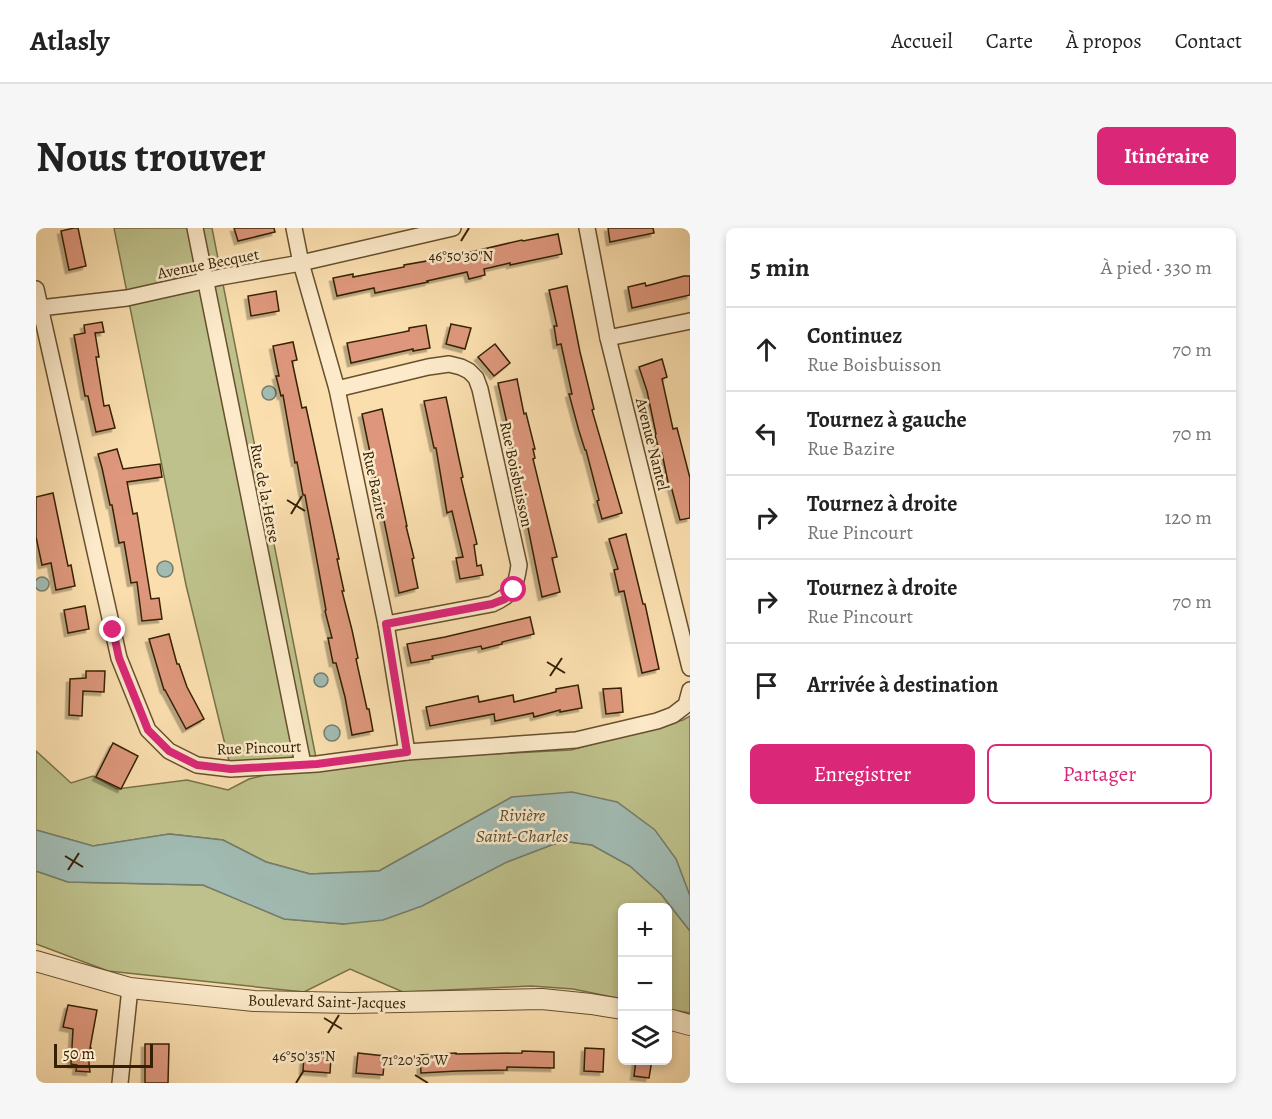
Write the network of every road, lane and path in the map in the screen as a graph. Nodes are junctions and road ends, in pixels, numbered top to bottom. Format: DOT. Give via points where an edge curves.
graph roads {
  1 [pos="195,228"];
  2 [pos="294,228"];
  3 [pos="453,228"];
  4 [pos="587,228"];
  5 [pos="301,263"];
  6 [pos="205,281"];
  7 [pos="36,289"];
  8 [pos="40,308"];
  9 [pos="690,321"];
  10 [pos="608,338"];
  11 [pos="337,389"];
  12 [pos="685,623"];
  13 [pos="386,624"];
  14 [pos="690,668"];
  15 [pos="688,698"];
  16 [pos="407,752"];
  17 [pos="303,764"];
  18 [pos="36,961"];
  19 [pos="130,988"];
  20 [pos="618,1008"];
  21 [pos="672,1020"];
  22 [pos="690,1025"];
  23 [pos="120,1083"];
  1 -- 6 [label="street, Rue de la Herse"];
  2 -- 5 [label="street, Rue Bazire"];
  3 -- 5 [label="street, Avenue Becquet"];
  4 -- 10 [label="street, Avenue Nantel"];
  5 -- 6 [label="street, Avenue Becquet"];
  5 -- 11 [label="street, Rue Bazire"];
  6 -- 8 [label="street, Avenue Becquet" via="127,298"];
  6 -- 17 [label="street, Rue de la Herse"];
  7 -- 8 [label="street, Rue Pincourt"];
  8 -- 17 [label="street, Rue Pincourt" via="119,658 148,730 169,751 197,765 231,769"];
  9 -- 10 [label="street"];
  10 -- 12 [label="street, Avenue Nantel"];
  11 -- 13 [label="street, Rue Bazire"];
  11 -- 13 [label="street, Rue Boisbuisson" via="449,364 469,371 480,389 519,565 514,590 505,599"];
  12 -- 14 [label="street, Avenue Nantel"];
  13 -- 16 [label="street, Rue Bazire"];
  15 -- 16 [label="street, Rue Pincourt" via="673,715 657,721 576,740"];
  16 -- 17 [label="street, Rue Pincourt"];
  18 -- 19 [label="street, Boulevard Saint-Jacques"];
  19 -- 20 [label="street, Boulevard Saint-Jacques" via="254,1001 542,999"];
  19 -- 23 [label="street"];
  21 -- 22 [label="street"];
}
